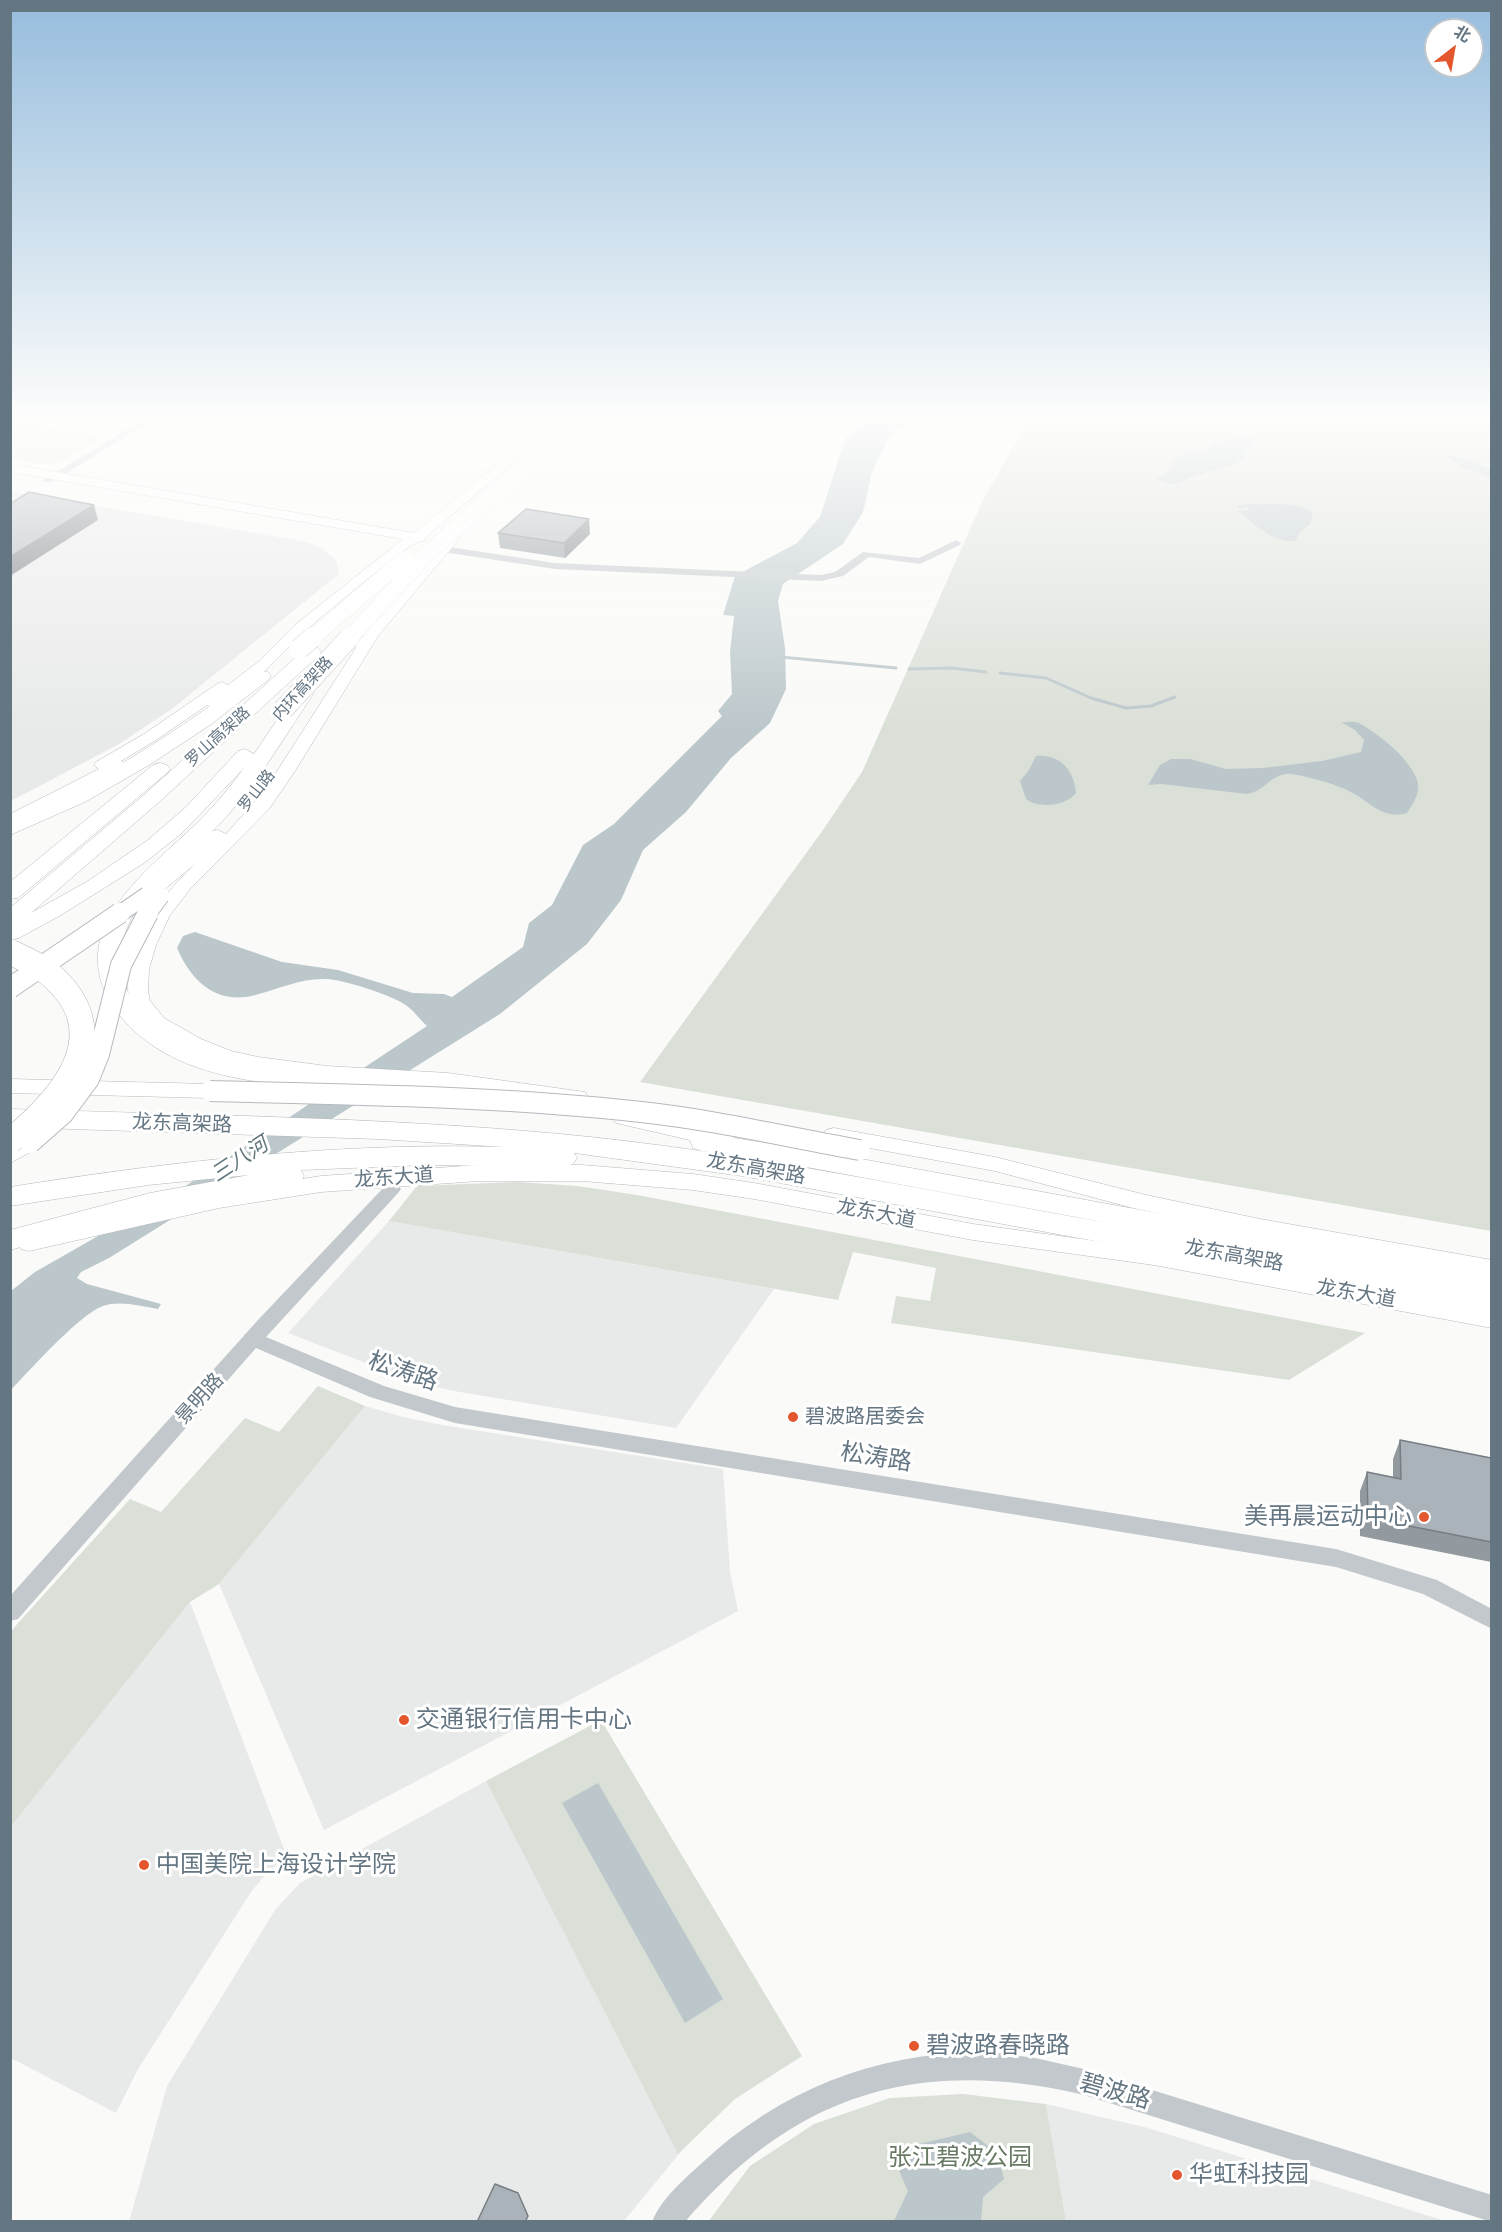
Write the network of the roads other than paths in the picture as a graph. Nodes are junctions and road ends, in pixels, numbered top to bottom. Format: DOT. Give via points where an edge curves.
graph roads {
  1 [pos="294,524"];
  2 [pos="434,524"];
  3 [pos="448,524"];
  4 [pos="456,524"];
  5 [pos="457,524"];
  6 [pos="956,543"];
  7 [pos="425,549"];
  8 [pos="301,627"];
  9 [pos="371,637"];
  10 [pos="305,651"];
  11 [pos="332,656"];
  12 [pos="218,721"];
  13 [pos="10,812"];
  14 [pos="10,821"];
  15 [pos="10,829"];
  16 [pos="212,831"];
  17 [pos="10,843"];
  18 [pos="10,893"];
  19 [pos="10,920"];
  20 [pos="10,933"];
  21 [pos="10,952"];
  22 [pos="10,988"];
  23 [pos="274,1070"];
  24 [pos="10,1086"];
  25 [pos="10,1102"];
  26 [pos="10,1118"];
  27 [pos="10,1141"];
  28 [pos="10,1156"];
  29 [pos="812,1159"];
  30 [pos="328,1171"];
  31 [pos="392,1189"];
  32 [pos="10,1197"];
  33 [pos="922,1199"];
  34 [pos="1147,1203"];
  35 [pos="10,1240"];
  36 [pos="10,1247"];
  37 [pos="1491,1269"];
  38 [pos="1491,1285"];
  39 [pos="1491,1303"];
  40 [pos="1491,1319"];
  41 [pos="259,1332"];
  42 [pos="10,1612"];
  43 [pos="1491,1620"];
  44 [pos="1491,2209"];
  45 [pos="666,2222"];
  1 -- 7 [label="main road"];
  2 -- 7 [label="main road, 罗山路" via="425,532"];
  3 -- 10 [label="highway, 内环高架路, bridge"];
  4 -- 7 [label="highway, 内环高架路, bridge"];
  5 -- 7 [label="main road, 罗山路"];
  6 -- 7 [label="street" via="920,561 867,554 839,574 821,578 534,564"];
  7 -- 8 [label="main road, 罗山路"];
  7 -- 9 [label="main road, 罗山路"];
  7 -- 10 [label="highway, 罗山高架路, bridge" via="402,573"];
  7 -- 11 [label="highway, 内环高架路, bridge"];
  8 -- 13 [label="main road" via="150,737"];
  8 -- 14 [label="main road, 罗山路" via="264,665 171,734 110,771"];
  9 -- 16 [label="main road, 罗山路" via="328,687 262,786"];
  9 -- 23 [label="main road" via="264,803 242,830 182,887 161,915 140,968 139,999 161,1025 215,1053"];
  10 -- 12 [label="highway, 罗山高架路"];
  10 -- 15 [label="highway, 内环高架路" via="157,752 100,786"];
  10 -- 19 [label="highway, 罗山高架路" via="96,846"];
  11 -- 16 [label="highway, bridge"];
  11 -- 20 [label="highway, 内环高架路, bridge" via="209,796 175,828 93,887"];
  12 -- 17 [label="highway"];
  12 -- 18 [label="highway, 罗山高架路"];
  16 -- 22 [label="main road, bridge" via="147,895"];
  16 -- 23 [label="highway" via="147,882 127,906 110,945 112,981 130,1013 170,1046 215,1064"];
  16 -- 28 [label="main road, 罗山路, bridge" via="139,926 117,977 96,1064 80,1094 51,1126"];
  21 -- 27 [label="highway, bridge" via="51,972 68,988 83,1023 82,1042 70,1079 40,1116"];
  23 -- 29 [label="highway" via="448,1089 622,1117"];
  23 -- 34 [label="main road" via="431,1078 746,1120 984,1162"];
  24 -- 34 [label="main road, bridge" via="471,1100 604,1108 718,1123"];
  25 -- 29 [label="highway, 龙东高架路" via="399,1115 573,1126"];
  26 -- 33 [label="highway, 龙东高架路" via="502,1137 682,1156"];
  29 -- 38 [label="highway, 龙东高架路"];
  30 -- 32 [label="highway" via="157,1174"];
  30 -- 33 [label="highway" via="420,1156 538,1157 696,1169"];
  30 -- 35 [label="highway" via="209,1190 68,1222"];
  30 -- 36 [label="main road, 龙东大道"];
  30 -- 40 [label="main road, 龙东大道" via="400,1177 582,1173 693,1182 973,1232 1154,1257"];
  31 -- 41 [label="street, 景明路"];
  33 -- 39 [label="highway, 龙东高架路"];
  34 -- 37 [label="main road"];
  41 -- 42 [label="street, 景明路"];
  41 -- 43 [label="street, 松涛路" via="375,1392 444,1412 1336,1558 1429,1587"];
  44 -- 45 [label="street, 碧波路" via="1093,2085 1022,2069 948,2066 846,2087 780,2118 715,2166"];
}
